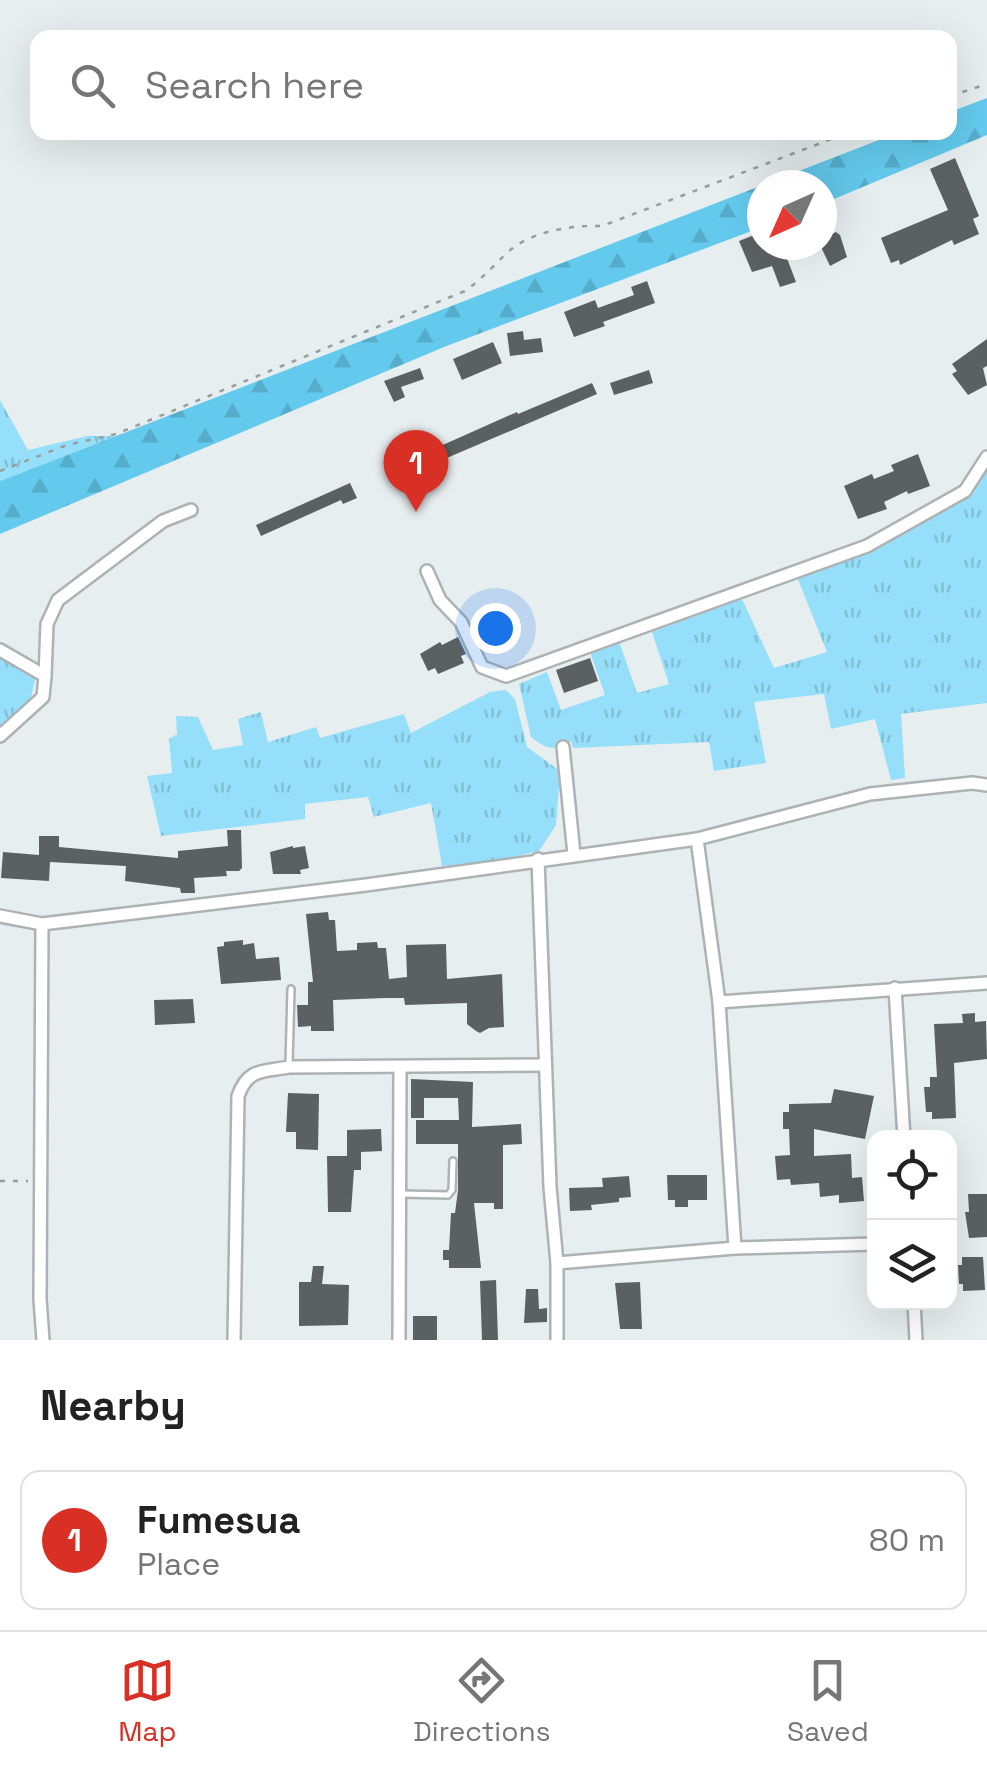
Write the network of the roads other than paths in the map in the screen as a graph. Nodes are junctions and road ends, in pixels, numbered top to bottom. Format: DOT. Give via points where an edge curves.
graph roads {
  1 [pos="987,457"];
  2 [pos="191,510"];
  3 [pos="427,571"];
  4 [pos="0,650"];
  5 [pos="45,676"];
  6 [pos="0,736"];
  7 [pos="563,747"];
  8 [pos="987,785"];
  9 [pos="697,839"];
  10 [pos="574,854"];
  11 [pos="538,859"];
  12 [pos="0,916"];
  13 [pos="42,924"];
  14 [pos="987,983"];
  15 [pos="895,988"];
  16 [pos="291,990"];
  17 [pos="719,1002"];
  18 [pos="544,1065"];
  19 [pos="289,1067"];
  20 [pos="400,1068"];
  21 [pos="904,1130"];
  22 [pos="453,1161"];
  23 [pos="398,1194"];
  24 [pos="867,1244"];
  25 [pos="735,1248"];
  26 [pos="558,1263"];
  27 [pos="914,1310"];
  28 [pos="43,1340"];
  29 [pos="234,1340"];
  30 [pos="398,1340"];
  31 [pos="557,1340"];
  32 [pos="916,1340"];
  1 -- 3 [label="street" via="965,491 867,546 506,676 482,667"];
  2 -- 5 [label="street" via="164,521 58,600 47,624"];
  4 -- 5 [label="street"];
  5 -- 6 [label="street" via="43,697"];
  7 -- 10 [label="street"];
  8 -- 9 [label="street" via="870,794"];
  9 -- 10 [label="street"];
  9 -- 17 [label="street"];
  10 -- 11 [label="street"];
  11 -- 13 [label="street"];
  11 -- 18 [label="street"];
  12 -- 13 [label="street"];
  13 -- 28 [label="street"];
  14 -- 15 [label="street"];
  15 -- 17 [label="street"];
  15 -- 21 [label="street"];
  16 -- 19 [label="lane"];
  17 -- 25 [label="street"];
  18 -- 20 [label="street"];
  18 -- 26 [label="street"];
  19 -- 20 [label="street"];
  19 -- 29 [label="street" via="255,1073 238,1096"];
  20 -- 23 [label="street"];
  22 -- 23 [label="lane" via="448,1195"];
  23 -- 30 [label="street"];
  24 -- 25 [label="street"];
  25 -- 26 [label="street"];
  26 -- 31 [label="street"];
  27 -- 32 [label="street"];
}
